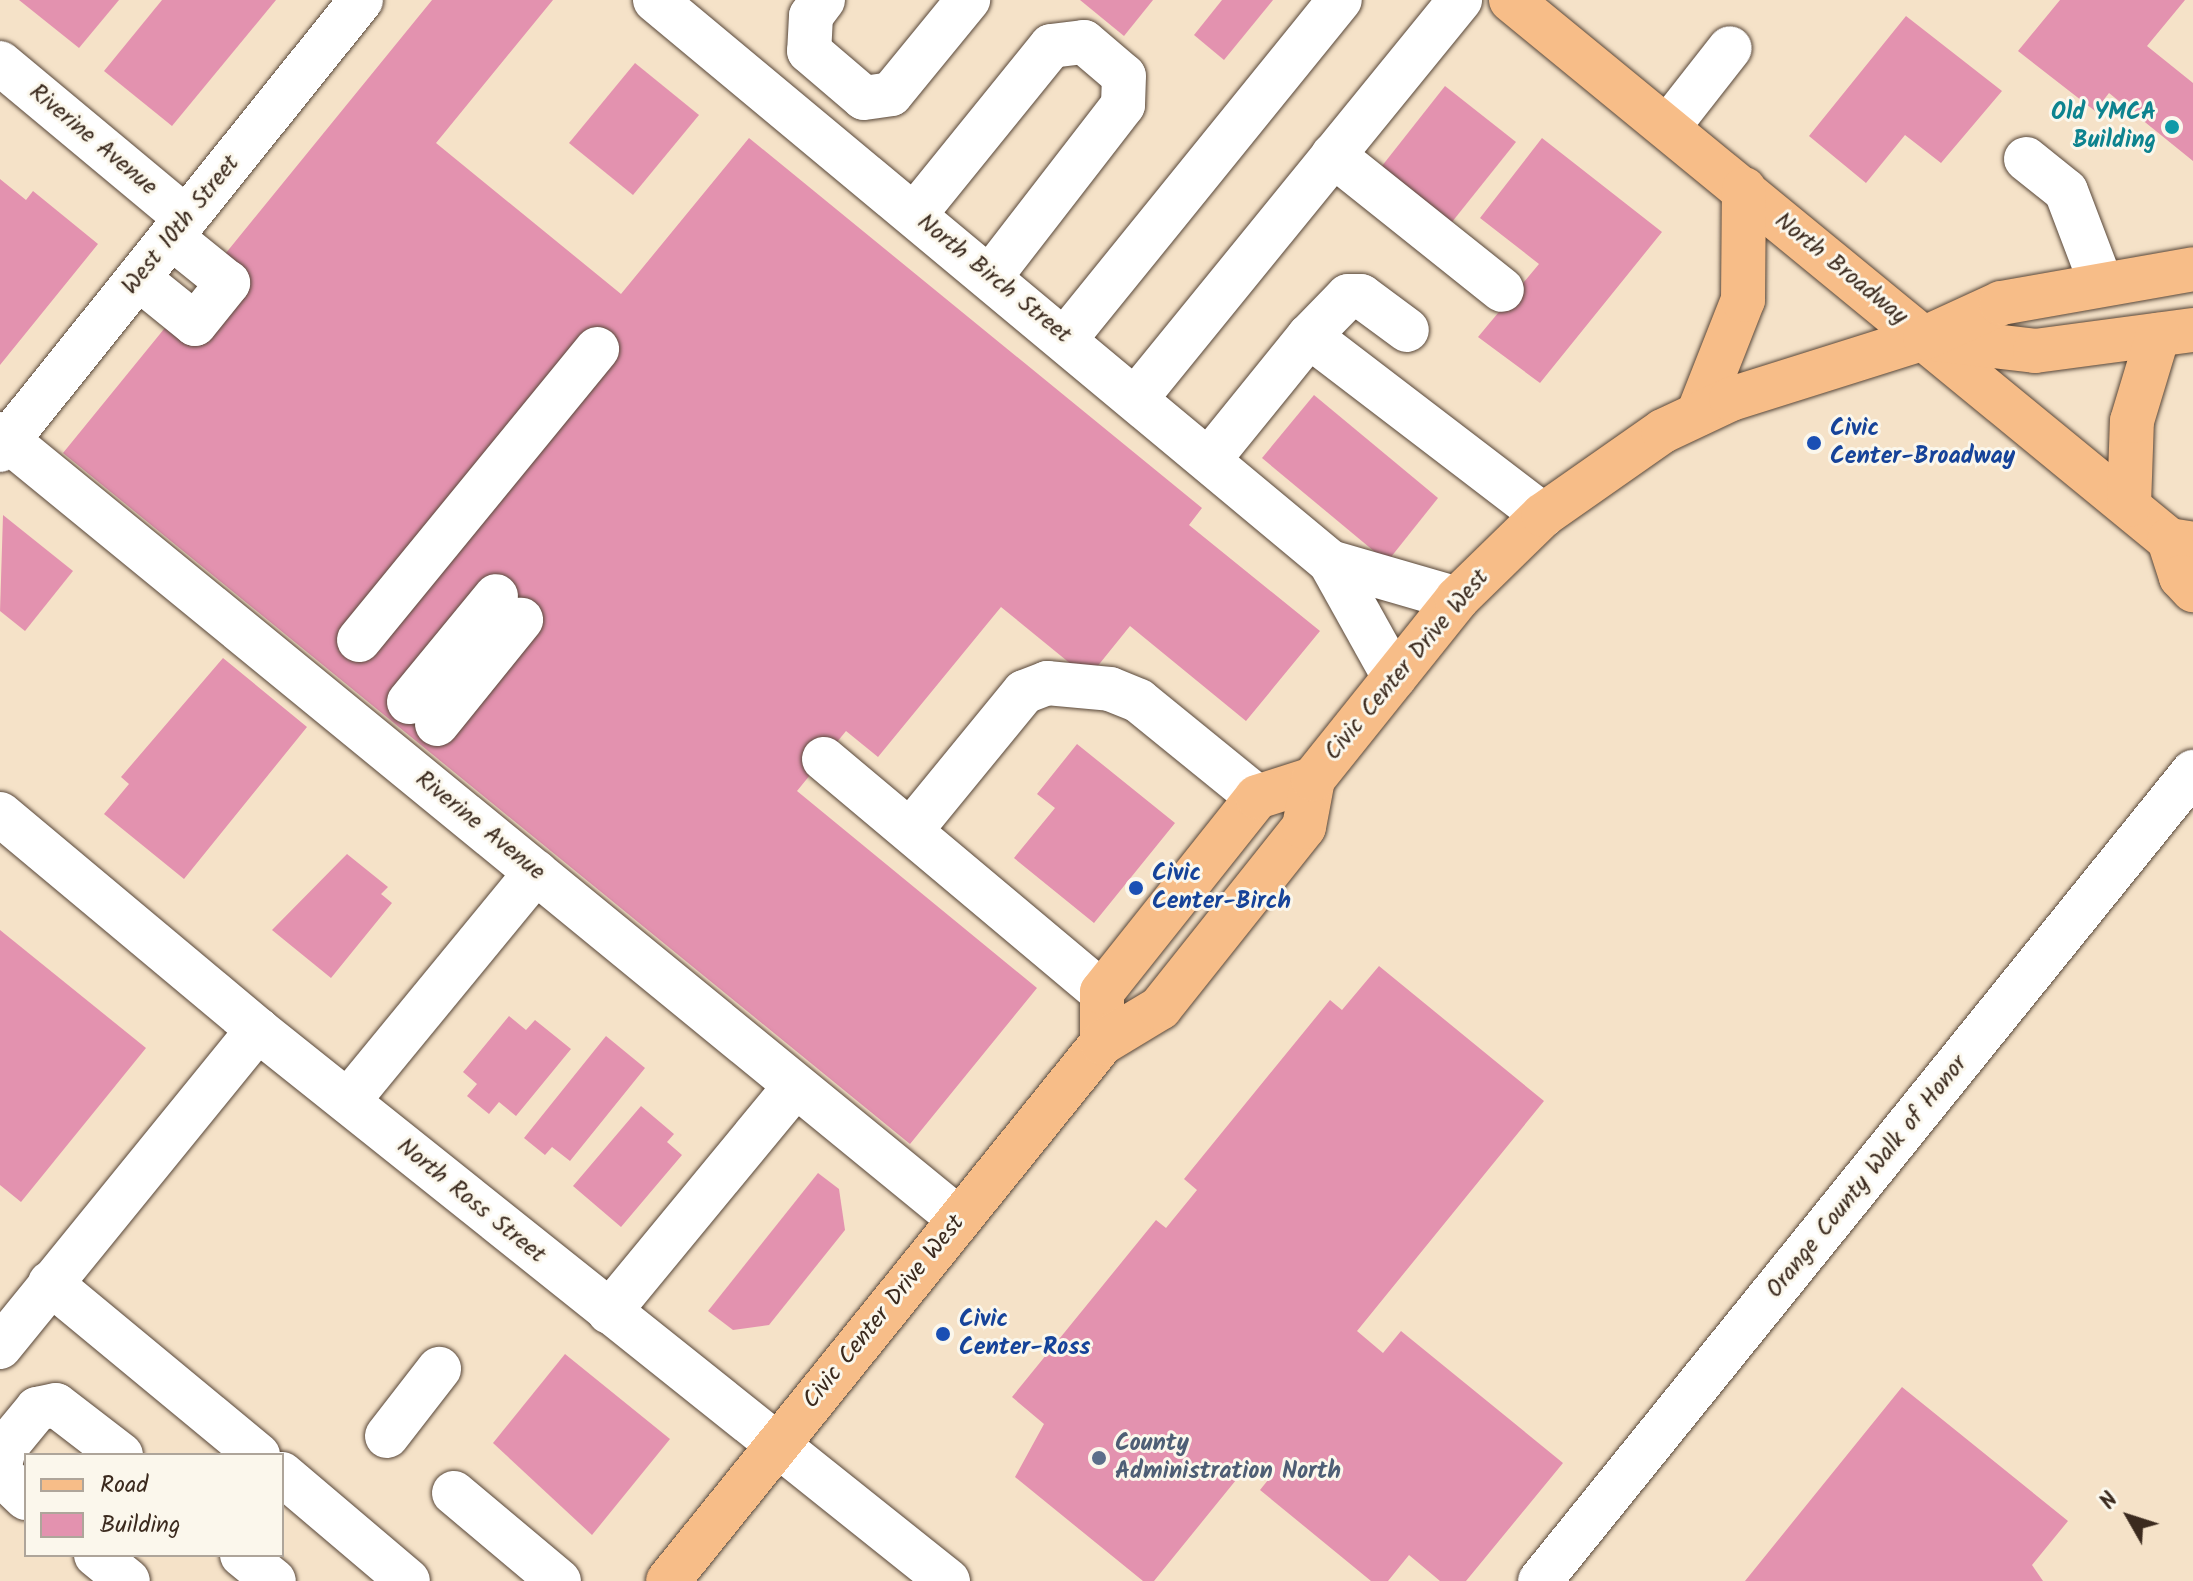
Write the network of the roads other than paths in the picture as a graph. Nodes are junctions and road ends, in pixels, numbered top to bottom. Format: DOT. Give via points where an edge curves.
graph roads {
  1 [pos="361,0"];
  2 [pos="655,0"];
  3 [pos="968,0"];
  4 [pos="1340,0"];
  5 [pos="1460,0"];
  6 [pos="1511,0"];
  7 [pos="809,5"];
  8 [pos="1730,48"];
  9 [pos="0,63"];
  10 [pos="1668,127"];
  11 [pos="1333,155"];
  12 [pos="2026,159"];
  13 [pos="1744,189"];
  14 [pos="915,214"];
  15 [pos="179,227"];
  16 [pos="2193,269"];
  17 [pos="991,276"];
  18 [pos="138,278"];
  19 [pos="2101,283"];
  20 [pos="1502,290"];
  21 [pos="1407,330"];
  22 [pos="2175,332"];
  23 [pos="1309,336"];
  24 [pos="1066,338"];
  25 [pos="1925,338"];
  26 [pos="597,349"];
  27 [pos="1137,397"];
  28 [pos="1698,414"];
  29 [pos="3,441"];
  30 [pos="1211,457"];
  31 [pos="2129,505"];
  32 [pos="1543,515"];
  33 [pos="2181,542"];
  34 [pos="1330,562"];
  35 [pos="2193,590"];
  36 [pos="1457,599"];
  37 [pos="508,608"];
  38 [pos="359,640"];
  39 [pos="1394,677"];
  40 [pos="423,713"];
  41 [pos="824,759"];
  42 [pos="2193,772"];
  43 [pos="1313,779"];
  44 [pos="1257,797"];
  45 [pos="0,814"];
  46 [pos="911,830"];
  47 [pos="536,872"];
  48 [pos="1102,992"];
  49 [pos="258,1030"];
  50 [pos="1102,1043"];
  51 [pos="795,1086"];
  52 [pos="348,1101"];
  53 [pos="959,1219"];
  54 [pos="50,1283"];
  55 [pos="609,1312"];
  56 [pos="0,1347"];
  57 [pos="439,1369"];
  58 [pos="387,1436"];
  59 [pos="776,1447"];
  60 [pos="118,1453"];
  61 [pos="256,1453"];
  62 [pos="0,1465"];
  63 [pos="0,1473"];
  64 [pos="284,1476"];
  65 [pos="454,1493"];
  66 [pos="24,1496"];
  67 [pos="98,1557"];
  68 [pos="244,1557"];
  69 [pos="128,1581"];
  70 [pos="274,1581"];
  71 [pos="408,1581"];
  72 [pos="559,1581"];
  73 [pos="668,1581"];
  74 [pos="948,1581"];
  75 [pos="1540,1581"];
  1 -- 15 [label="street, West 10th Street"];
  2 -- 14 [label="street, North Birch Street"];
  3 -- 7 [label="street" via="891,94 864,98 809,51"];
  4 -- 24 [label="street"];
  5 -- 11 [label="street"];
  6 -- 10 [label="main road, North Broadway"];
  8 -- 10 [label="street"];
  9 -- 15 [label="street, Riverine Avenue"];
  10 -- 13 [label="main road, North Broadway"];
  11 -- 20 [label="street"];
  11 -- 27 [label="street"];
  12 -- 19 [label="street" via="2070,198"];
  13 -- 25 [label="main road, North Broadway"];
  13 -- 28 [label="main road" via="1743,300"];
  14 -- 17 [label="street, North Birch Street"];
  14 -- 17 [label="street" via="1051,46 1084,42 1124,76 1123,105"];
  15 -- 18 [label="street, West 10th Street"];
  15 -- 18 [label="street, Riverine Avenue" via="228,283 195,324"];
  16 -- 19 [label="main road, Civic Center Drive West"];
  17 -- 24 [label="street, North Birch Street"];
  18 -- 29 [label="street, West 10th Street"];
  19 -- 25 [label="main road, Civic Center Drive West" via="2001,303"];
  21 -- 23 [label="street" via="1361,296 1348,296"];
  22 -- 25 [label="main road, Civic Center Drive West" via="2035,351"];
  22 -- 31 [label="main road" via="2132,421"];
  23 -- 30 [label="street"];
  23 -- 32 [label="street"];
  24 -- 27 [label="street, North Birch Street"];
  25 -- 28 [label="main road, Civic Center Drive West"];
  25 -- 31 [label="main road, North Broadway"];
  26 -- 38 [label="street"];
  27 -- 30 [label="street, North Birch Street"];
  28 -- 32 [label="main road, Civic Center Drive West"];
  29 -- 47 [label="street, Riverine Avenue"];
  30 -- 34 [label="street, North Birch Street"];
  31 -- 33 [label="main road, North Broadway"];
  32 -- 36 [label="main road, Civic Center Drive West"];
  33 -- 35 [label="main road, North Broadway" via="2181,577"];
  34 -- 36 [label="street, North Birch Street"];
  34 -- 39 [label="street, North Birch Street"];
  36 -- 39 [label="main road, Civic Center Drive West"];
  37 -- 40 [label="street"];
  39 -- 43 [label="main road, Civic Center Drive West"];
  41 -- 46 [label="street"];
  42 -- 75 [label="street, Orange County Walk of Honor"];
  43 -- 44 [label="main road, Civic Center Drive West"];
  43 -- 50 [label="main road, Civic Center Drive West" via="1304,827 1160,1008"];
  44 -- 46 [label="street" via="1139,701 1110,689 1047,683 1024,692"];
  44 -- 48 [label="main road"];
  45 -- 49 [label="street, North Ross Street"];
  46 -- 48 [label="street"];
  47 -- 51 [label="street, Riverine Avenue"];
  47 -- 52 [label="street"];
  48 -- 50 [label="main road"];
  49 -- 52 [label="street, North Ross Street"];
  49 -- 54 [label="street"];
  50 -- 53 [label="main road, Civic Center Drive West"];
  51 -- 53 [label="street, Riverine Avenue"];
  51 -- 55 [label="street"];
  52 -- 55 [label="street, North Ross Street"];
  53 -- 59 [label="main road, Civic Center Drive West"];
  54 -- 56 [label="street"];
  54 -- 61 [label="street"];
  55 -- 59 [label="street, North Ross Street"];
  57 -- 58 [label="street"];
  59 -- 73 [label="main road, Civic Center Drive West"];
  59 -- 74 [label="street, North Ross Street"];
  60 -- 62 [label="street" via="56,1405 37,1409 4,1449"];
  63 -- 66 [label="street"];
  64 -- 71 [label="street"];
  65 -- 72 [label="street"];
  67 -- 69 [label="street"];
  68 -- 70 [label="street"];
}
